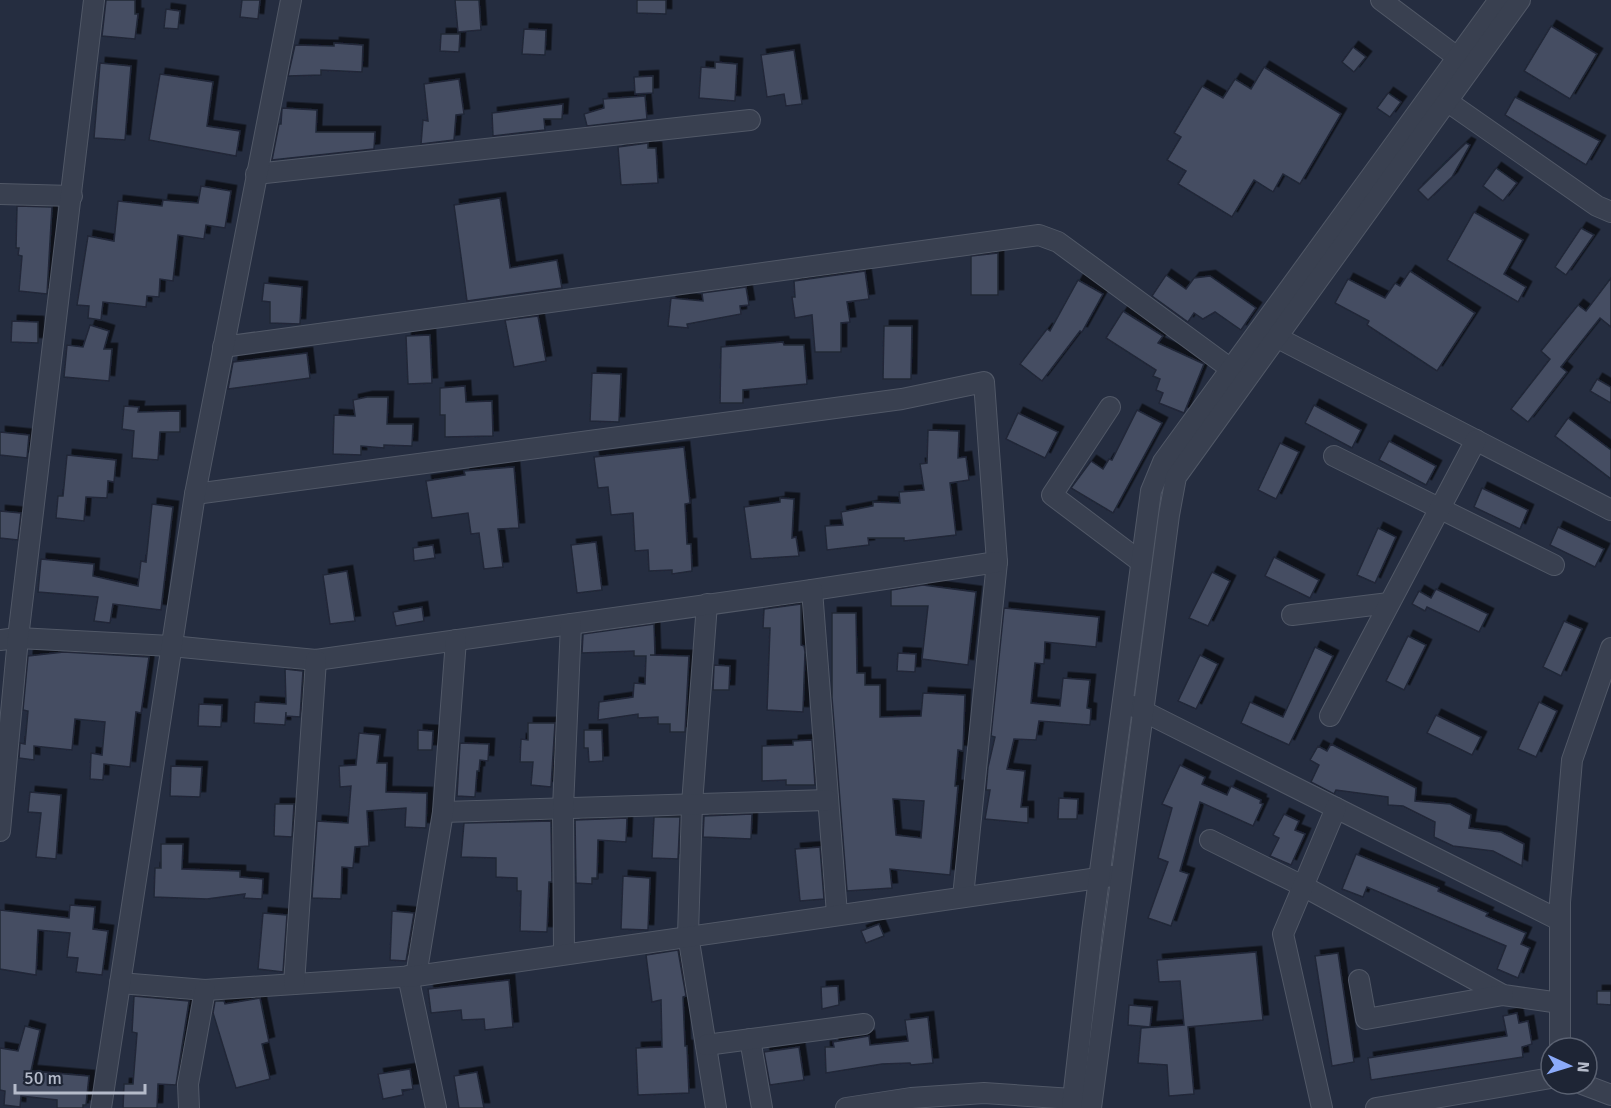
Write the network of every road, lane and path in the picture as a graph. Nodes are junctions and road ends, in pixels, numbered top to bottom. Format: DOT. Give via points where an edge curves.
graph roads {
  1 [pos="94,0"];
  2 [pos="291,0"];
  3 [pos="1381,0"];
  4 [pos="1498,0"];
  5 [pos="1520,0"];
  6 [pos="1457,57"];
  7 [pos="1439,96"];
  8 [pos="750,120"];
  9 [pos="256,174"];
  10 [pos="0,194"];
  11 [pos="72,196"];
  12 [pos="1611,212"];
  13 [pos="1271,332"];
  14 [pos="223,347"];
  15 [pos="1231,369"];
  16 [pos="1110,407"];
  17 [pos="1476,440"];
  18 [pos="1334,456"];
  19 [pos="195,494"];
  20 [pos="1440,508"];
  21 [pos="1611,510"];
  22 [pos="997,562"];
  23 [pos="1141,562"];
  24 [pos="1554,566"];
  25 [pos="812,590"];
  26 [pos="1389,603"];
  27 [pos="707,604"];
  28 [pos="1292,615"];
  29 [pos="571,624"];
  30 [pos="9,639"];
  31 [pos="456,640"];
  32 [pos="171,646"];
  33 [pos="1611,648"];
  34 [pos="316,660"];
  35 [pos="1123,701"];
  36 [pos="1143,711"];
  37 [pos="1330,716"];
  38 [pos="828,800"];
  39 [pos="692,804"];
  40 [pos="563,808"];
  41 [pos="1336,808"];
  42 [pos="443,812"];
  43 [pos="0,831"];
  44 [pos="1209,840"];
  45 [pos="1121,874"];
  46 [pos="1099,878"];
  47 [pos="1303,886"];
  48 [pos="963,897"];
  49 [pos="837,914"];
  50 [pos="1560,920"];
  51 [pos="688,935"];
  52 [pos="564,953"];
  53 [pos="412,976"];
  54 [pos="1359,980"];
  55 [pos="120,983"];
  56 [pos="294,984"];
  57 [pos="205,990"];
  58 [pos="1503,995"];
  59 [pos="1560,1003"];
  60 [pos="864,1024"];
  61 [pos="1560,1036"];
  62 [pos="750,1039"];
  63 [pos="706,1044"];
  64 [pos="1539,1081"];
  65 [pos="1073,1104"];
  66 [pos="1428,1104"];
  67 [pos="101,1108"];
  68 [pos="189,1108"];
  69 [pos="436,1108"];
  70 [pos="716,1108"];
  71 [pos="762,1108"];
  72 [pos="846,1108"];
  73 [pos="1091,1108"];
  74 [pos="1322,1108"];
  75 [pos="1380,1108"];
  1 -- 11 [label="street"];
  2 -- 9 [label="street"];
  3 -- 6 [label="street"];
  4 -- 6 [label="street"];
  5 -- 7 [label="street"];
  6 -- 7 [label="street"];
  7 -- 12 [label="street"];
  7 -- 13 [label="street"];
  8 -- 9 [label="street"];
  9 -- 14 [label="street"];
  10 -- 11 [label="street"];
  11 -- 30 [label="street"];
  13 -- 15 [label="street"];
  13 -- 17 [label="street"];
  13 -- 36 [label="street" via="1176,477"];
  14 -- 15 [label="street" via="1039,235 1058,242"];
  14 -- 19 [label="street"];
  15 -- 23 [label="street" via="1163,462 1151,491"];
  16 -- 23 [label="street" via="1052,495"];
  17 -- 20 [label="street"];
  17 -- 21 [label="street"];
  18 -- 20 [label="street"];
  19 -- 22 [label="street" via="902,399 984,382"];
  19 -- 32 [label="street"];
  20 -- 24 [label="street"];
  20 -- 26 [label="street"];
  22 -- 25 [label="street"];
  22 -- 48 [label="street"];
  23 -- 35 [label="street"];
  25 -- 27 [label="street"];
  25 -- 38 [label="street"];
  26 -- 28 [label="street"];
  26 -- 37 [label="street"];
  27 -- 29 [label="street"];
  27 -- 39 [label="street"];
  29 -- 31 [label="street"];
  29 -- 40 [label="street"];
  30 -- 32 [label="street"];
  30 -- 43 [label="street"];
  31 -- 34 [label="street"];
  31 -- 42 [label="street"];
  32 -- 34 [label="street"];
  32 -- 55 [label="street"];
  33 -- 50 [label="street" via="1572,760"];
  34 -- 56 [label="street"];
  35 -- 36 [label="street"];
  35 -- 46 [label="street"];
  36 -- 41 [label="street"];
  36 -- 45 [label="street"];
  38 -- 39 [label="street"];
  38 -- 49 [label="street"];
  39 -- 40 [label="street"];
  39 -- 51 [label="street"];
  40 -- 42 [label="street"];
  40 -- 52 [label="street"];
  41 -- 47 [label="street"];
  41 -- 50 [label="street"];
  42 -- 53 [label="street"];
  44 -- 47 [label="street"];
  45 -- 46 [label="street"];
  45 -- 73 [label="street"];
  46 -- 48 [label="street"];
  46 -- 65 [label="street"];
  47 -- 58 [label="street"];
  47 -- 74 [label="street" via="1283,934"];
  48 -- 49 [label="street"];
  49 -- 51 [label="street"];
  50 -- 59 [label="street"];
  51 -- 52 [label="street"];
  51 -- 63 [label="street"];
  52 -- 53 [label="street"];
  53 -- 56 [label="street"];
  53 -- 69 [label="street"];
  54 -- 58 [label="street" via="1366,1018"];
  55 -- 57 [label="street"];
  55 -- 67 [label="street"];
  56 -- 57 [label="street"];
  57 -- 68 [label="street" via="188,1084"];
  58 -- 59 [label="street"];
  59 -- 61 [label="street"];
  60 -- 62 [label="street"];
  62 -- 63 [label="street"];
  62 -- 71 [label="street"];
  63 -- 70 [label="street"];
  64 -- 66 [label="street"];
  65 -- 72 [label="street" via="984,1093"];
  66 -- 75 [label="street"];
}
